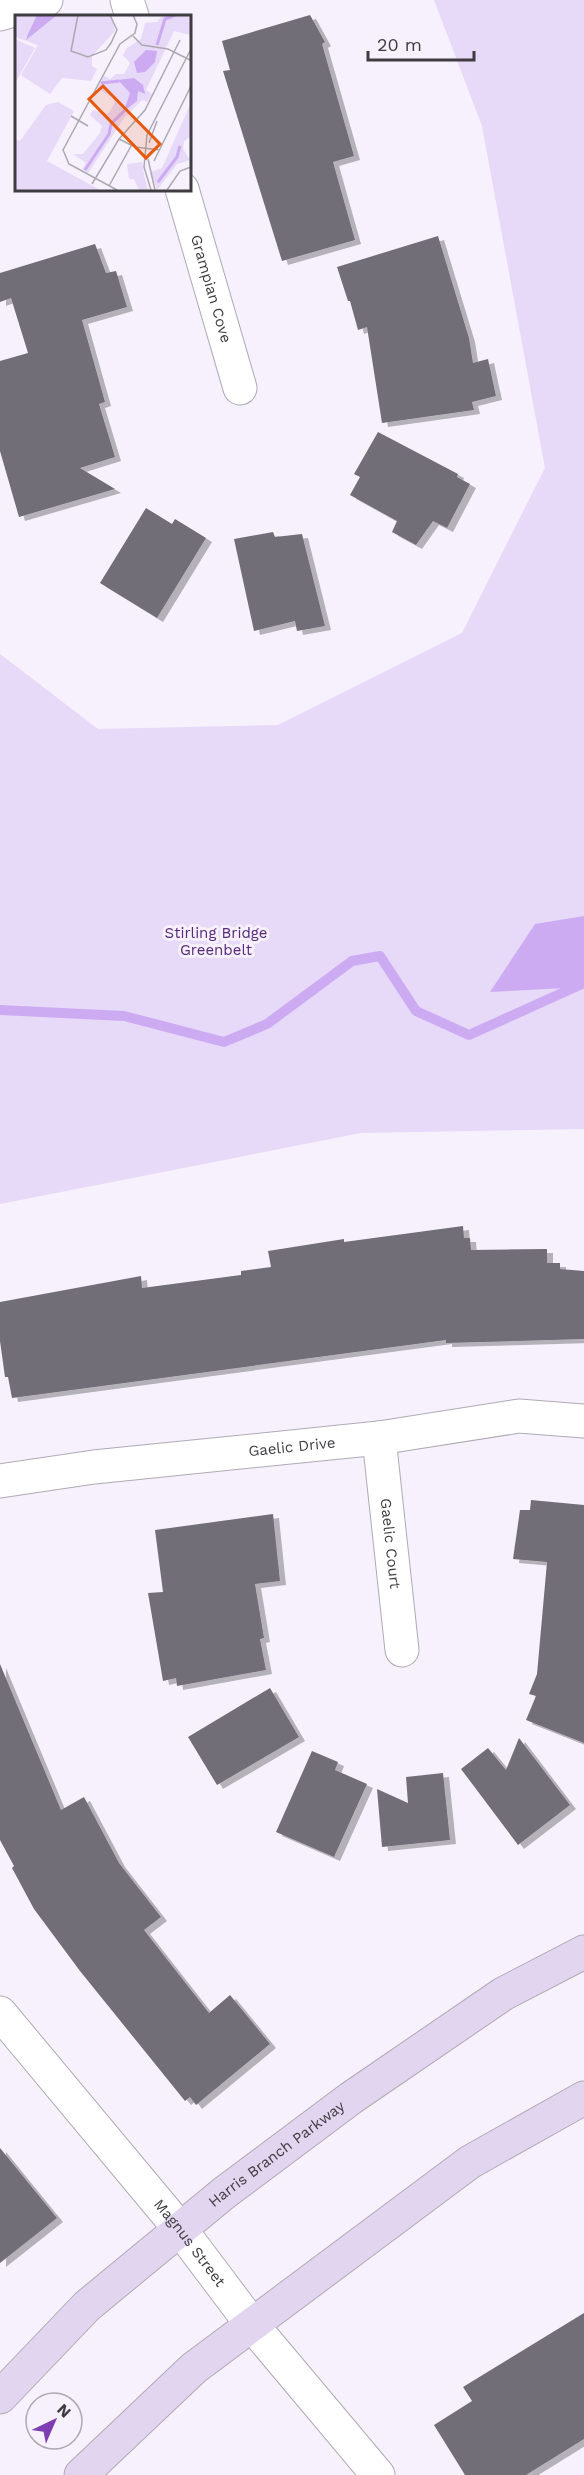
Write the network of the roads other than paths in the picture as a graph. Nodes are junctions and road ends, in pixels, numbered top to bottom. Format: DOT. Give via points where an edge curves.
graph roads {
  1 [pos="46,0"];
  2 [pos="127,0"];
  3 [pos="0,14"];
  4 [pos="132,15"];
  5 [pos="182,190"];
  6 [pos="240,388"];
  7 [pos="584,1421"];
  8 [pos="379,1438"];
  9 [pos="0,1481"];
  10 [pos="402,1650"];
  11 [pos="584,1952"];
  12 [pos="0,2013"];
  13 [pos="584,2098"];
  14 [pos="180,2229"];
  15 [pos="253,2326"];
  16 [pos="0,2397"];
  17 [pos="81,2475"];
  18 [pos="378,2475"];
  1 -- 3 [label="street"];
  2 -- 4 [label="street"];
  5 -- 6 [label="street, Grampian Cove"];
  7 -- 8 [label="street, Gaelic Drive" via="519,1416"];
  8 -- 9 [label="street, Gaelic Drive" via="94,1467"];
  8 -- 10 [label="street, Gaelic Court"];
  11 -- 14 [label="main road, Harris Branch Parkway" via="503,1994 360,2092"];
  12 -- 14 [label="street, Magnus Street"];
  13 -- 15 [label="main road" via="470,2162"];
  14 -- 15 [label="street, Magnus Street"];
  14 -- 16 [label="main road, Harris Branch Parkway" via="87,2306"];
  15 -- 17 [label="main road" via="194,2368"];
  15 -- 18 [label="street, Magnus Street"];
}
